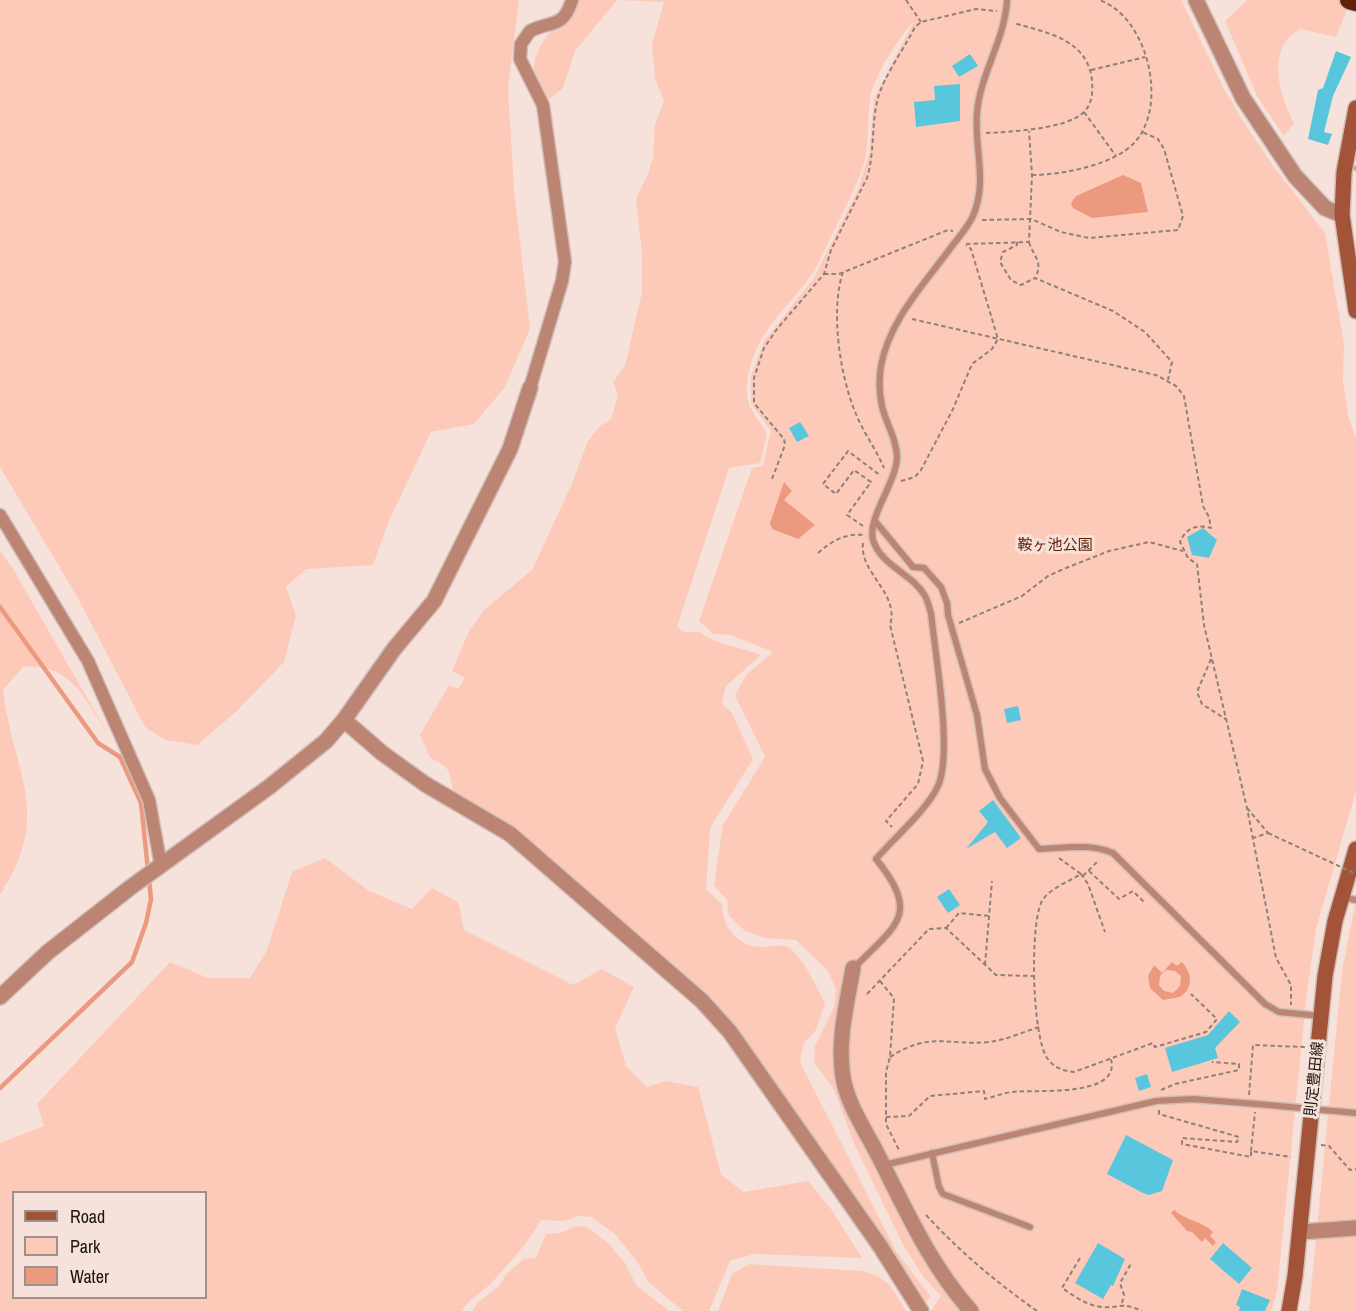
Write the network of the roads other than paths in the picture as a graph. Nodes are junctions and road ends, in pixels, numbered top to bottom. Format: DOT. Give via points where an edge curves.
graph roads {
  1 [pos="572,0"];
  2 [pos="1007,0"];
  3 [pos="1196,0"];
  4 [pos="1349,0"];
  5 [pos="1356,2"];
  6 [pos="1356,108"];
  7 [pos="1342,214"];
  8 [pos="1356,311"];
  9 [pos="530,388"];
  10 [pos="0,515"];
  11 [pos="875,521"];
  12 [pos="344,720"];
  13 [pos="1356,849"];
  14 [pos="159,868"];
  15 [pos="1349,898"];
  16 [pos="853,968"];
  17 [pos="0,997"];
  18 [pos="1321,1016"];
  19 [pos="1356,1113"];
  20 [pos="932,1153"];
  21 [pos="883,1165"];
  22 [pos="1030,1227"];
  23 [pos="1356,1228"];
  24 [pos="1300,1232"];
  25 [pos="921,1311"];
  26 [pos="971,1311"];
  27 [pos="1289,1311"];
  1 -- 9 [label="street" via="559,22 530,31 520,52 543,105 564,255 562,281"];
  2 -- 11 [label="lane" via="1005,21 980,92 977,134 982,175 972,218 887,341 879,389 895,449 893,478"];
  3 -- 7 [label="street" via="1243,98 1295,176 1325,208"];
  4 -- 5 [label="highway"];
  6 -- 7 [label="main road" via="1344,172"];
  7 -- 8 [label="main road"];
  9 -- 12 [label="street" via="510,449 434,600"];
  10 -- 14 [label="street" via="88,660 149,800"];
  11 -- 16 [label="lane" via="872,535 877,551 924,594 931,613 945,744 944,769 938,788 876,859 902,908 898,921"];
  11 -- 18 [label="lane" via="913,567 924,568 941,587 977,715 985,769 1000,798 1039,849 1083,846 1113,854 1265,1004 1279,1012"];
  12 -- 14 [label="street" via="326,741 269,787"];
  12 -- 25 [label="street" via="425,784 510,834 702,1001 730,1032"];
  13 -- 15 [label="main road, 則定豊田線"];
  14 -- 17 [label="street" via="48,952"];
  15 -- 18 [label="main road, 則定豊田線" via="1330,945"];
  16 -- 21 [label="street" via="840,1050 843,1079"];
  18 -- 24 [label="main road, 則定豊田線"];
  19 -- 20 [label="lane, bridge" via="1193,1099 1159,1101"];
  20 -- 21 [label="lane"];
  20 -- 22 [label="lane" via="943,1194"];
  21 -- 26 [label="street" via="947,1284"];
  23 -- 24 [label="street"];
  24 -- 27 [label="main road, 則定豊田線"];
}
